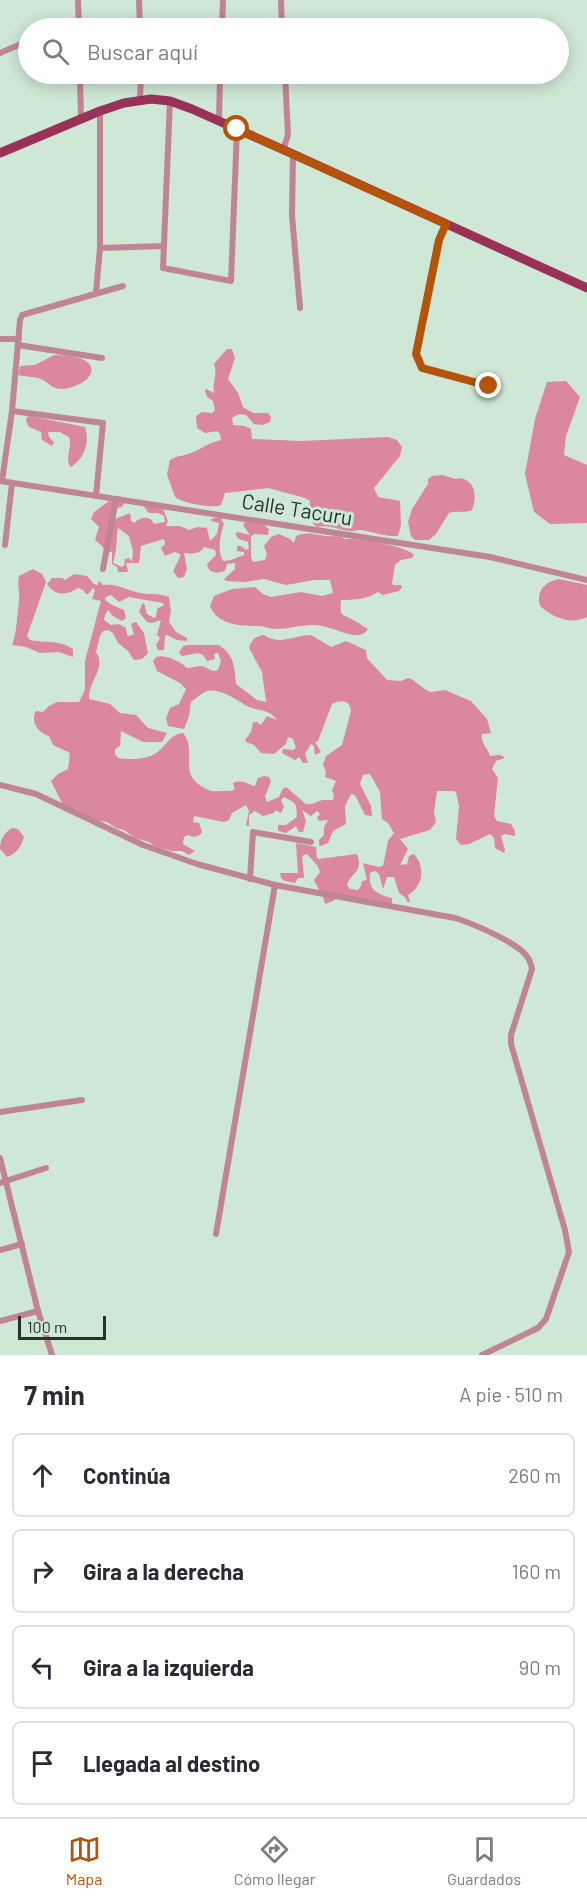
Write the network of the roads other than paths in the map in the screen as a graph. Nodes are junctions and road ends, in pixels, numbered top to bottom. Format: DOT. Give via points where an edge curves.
graph roads {
  1 [pos="78,0"];
  2 [pos="139,0"];
  3 [pos="223,0"];
  4 [pos="281,0"];
  5 [pos="79,18"];
  6 [pos="140,18"];
  7 [pos="222,18"];
  8 [pos="282,18"];
  9 [pos="18,45"];
  10 [pos="0,53"];
  11 [pos="80,84"];
  12 [pos="141,84"];
  13 [pos="220,84"];
  14 [pos="285,84"];
  15 [pos="140,100"];
  16 [pos="170,101"];
  17 [pos="100,111"];
  18 [pos="81,119"];
  19 [pos="219,121"];
  20 [pos="237,129"];
  21 [pos="283,150"];
  22 [pos="0,153"];
  23 [pos="293,154"];
  24 [pos="446,224"];
  25 [pos="164,246"];
  26 [pos="100,248"];
  27 [pos="123,286"];
  28 [pos="587,288"];
  29 [pos="96,292"];
  30 [pos="300,308"];
  31 [pos="0,339"];
  32 [pos="18,342"];
  33 [pos="102,358"];
  34 [pos="489,386"];
  35 [pos="12,411"];
  36 [pos="1,481"];
  37 [pos="12,483"];
  38 [pos="96,496"];
  39 [pos="116,499"];
  40 [pos="4,545"];
  41 [pos="103,569"];
  42 [pos="587,580"];
  43 [pos="0,785"];
  44 [pos="311,842"];
  45 [pos="250,879"];
  46 [pos="275,885"];
  47 [pos="82,1100"];
  48 [pos="0,1112"];
  49 [pos="0,1158"];
  50 [pos="46,1168"];
  51 [pos="3,1182"];
  52 [pos="216,1234"];
  53 [pos="21,1244"];
  54 [pos="0,1250"];
  55 [pos="38,1311"];
  56 [pos="0,1321"];
  57 [pos="52,1355"];
  58 [pos="482,1355"];
  1 -- 5 [label="street"];
  2 -- 6 [label="street"];
  3 -- 7 [label="street"];
  4 -- 8 [label="street"];
  9 -- 10 [label="street"];
  11 -- 18 [label="street"];
  12 -- 15 [label="street"];
  13 -- 19 [label="street"];
  14 -- 21 [label="street" via="288,135"];
  15 -- 16 [label="main road"];
  15 -- 17 [label="main road"];
  16 -- 19 [label="main road"];
  16 -- 25 [label="street"];
  17 -- 18 [label="main road"];
  17 -- 26 [label="street"];
  18 -- 22 [label="main road"];
  19 -- 20 [label="main road"];
  20 -- 21 [label="main road"];
  20 -- 25 [label="street" via="231,281 163,268"];
  21 -- 23 [label="main road"];
  23 -- 24 [label="main road"];
  23 -- 30 [label="street" via="292,215"];
  24 -- 28 [label="main road"];
  24 -- 34 [label="street" via="439,240 417,359 422,368"];
  25 -- 26 [label="street"];
  26 -- 29 [label="street"];
  27 -- 29 [label="street"];
  29 -- 32 [label="street" via="26,313 20,320"];
  31 -- 32 [label="street"];
  32 -- 33 [label="street"];
  32 -- 35 [label="street"];
  35 -- 36 [label="street"];
  35 -- 38 [label="street" via="103,423"];
  36 -- 37 [label="street, Calle Tacuru"];
  37 -- 38 [label="street, Calle Tacuru"];
  37 -- 40 [label="street"];
  38 -- 39 [label="street, Calle Tacuru"];
  39 -- 41 [label="street"];
  39 -- 42 [label="street, Calle Tacuru" via="490,557"];
  43 -- 45 [label="street" via="36,794 143,845"];
  44 -- 45 [label="street" via="253,832"];
  45 -- 46 [label="street"];
  46 -- 52 [label="street"];
  46 -- 58 [label="street" via="454,918 475,925 524,953 530,961 532,969 511,1044 569,1252 546,1319 538,1328"];
  47 -- 48 [label="street"];
  49 -- 51 [label="street"];
  50 -- 51 [label="street"];
  51 -- 53 [label="street"];
  53 -- 54 [label="street"];
  53 -- 55 [label="street"];
  55 -- 56 [label="street"];
  55 -- 57 [label="street"];
}
